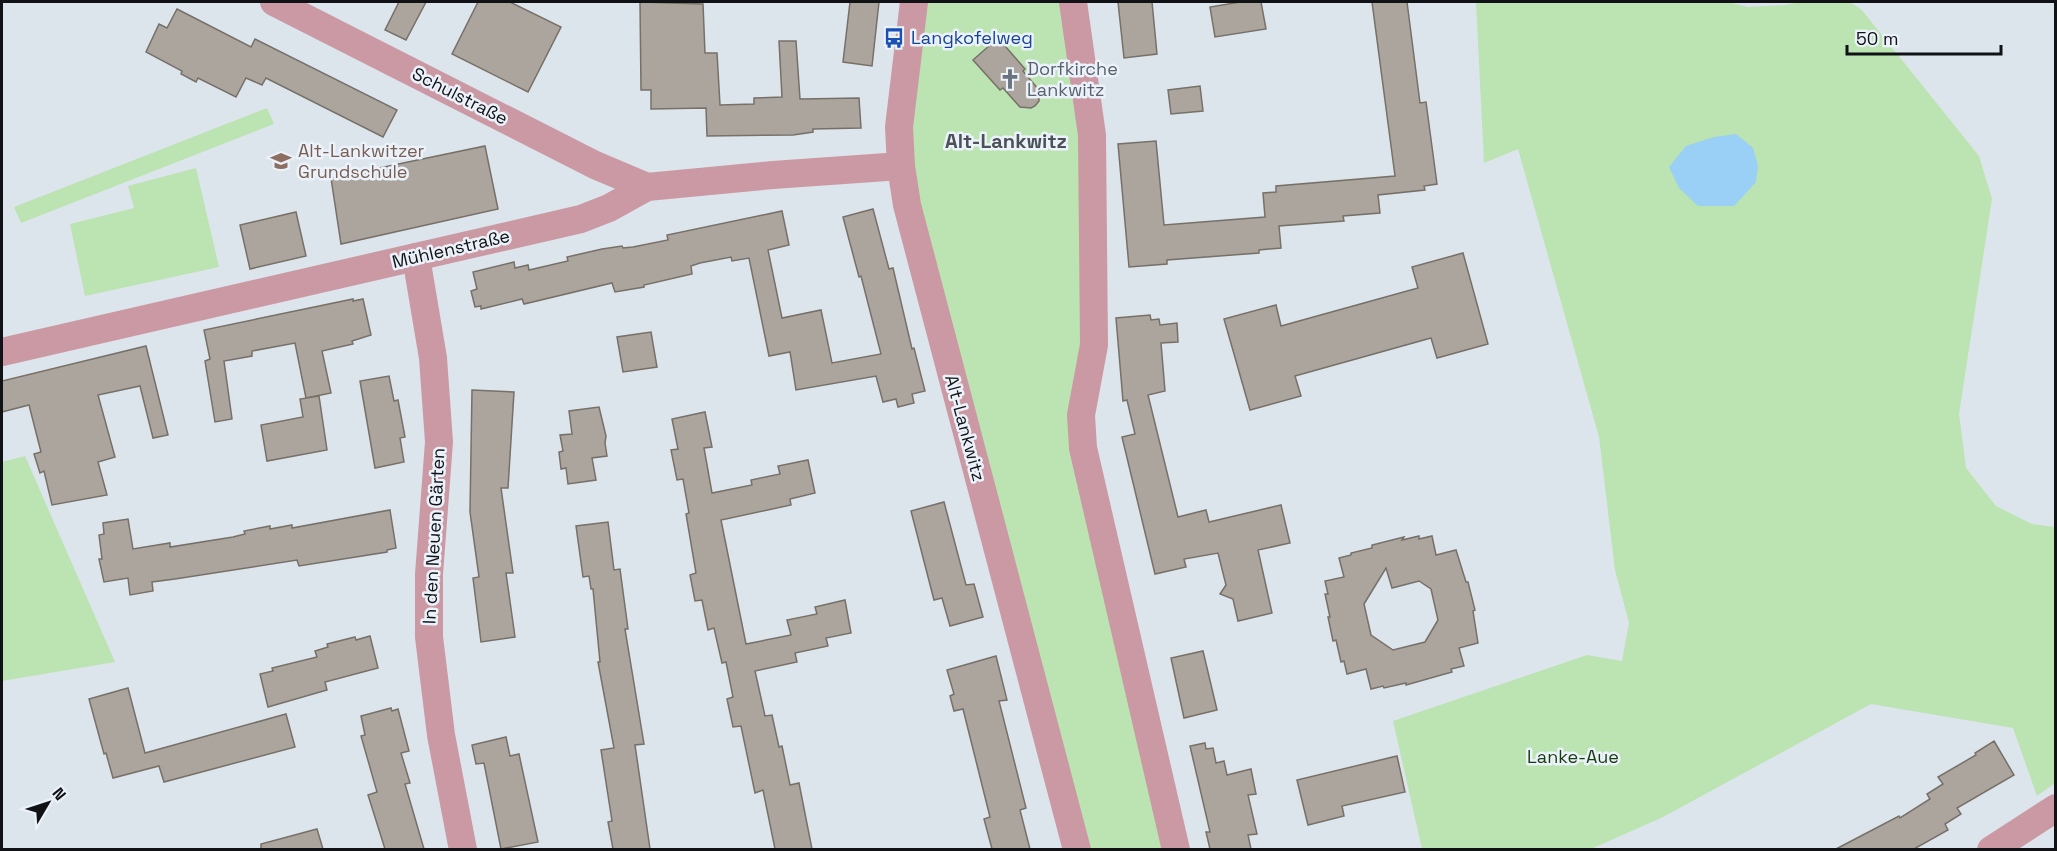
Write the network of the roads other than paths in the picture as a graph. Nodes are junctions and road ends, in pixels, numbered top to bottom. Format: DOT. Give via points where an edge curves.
graph roads {
  1 [pos="274,2"];
  2 [pos="914,2"];
  3 [pos="1073,2"];
  4 [pos="901,166"];
  5 [pos="647,187"];
  6 [pos="416,257"];
  7 [pos="2,352"];
  8 [pos="2055,807"];
  9 [pos="463,849"];
  10 [pos="1077,849"];
  11 [pos="1176,849"];
  12 [pos="1991,849"];
  1 -- 5 [label="street, Schulstraße" via="595,165"];
  2 -- 4 [label="street, Alt-Lankwitz" via="899,127"];
  3 -- 11 [label="street" via="1092,135 1094,345 1081,415 1083,447"];
  4 -- 5 [label="street, Mühlenstraße"];
  4 -- 10 [label="street, Alt-Lankwitz" via="911,222"];
  5 -- 6 [label="street, Mühlenstraße" via="581,219"];
  6 -- 7 [label="street, Mühlenstraße"];
  6 -- 9 [label="street, In den Neuen Gärten" via="433,358 439,442 429,574 429,637 441,735"];
  8 -- 12 [label="street"];
}
